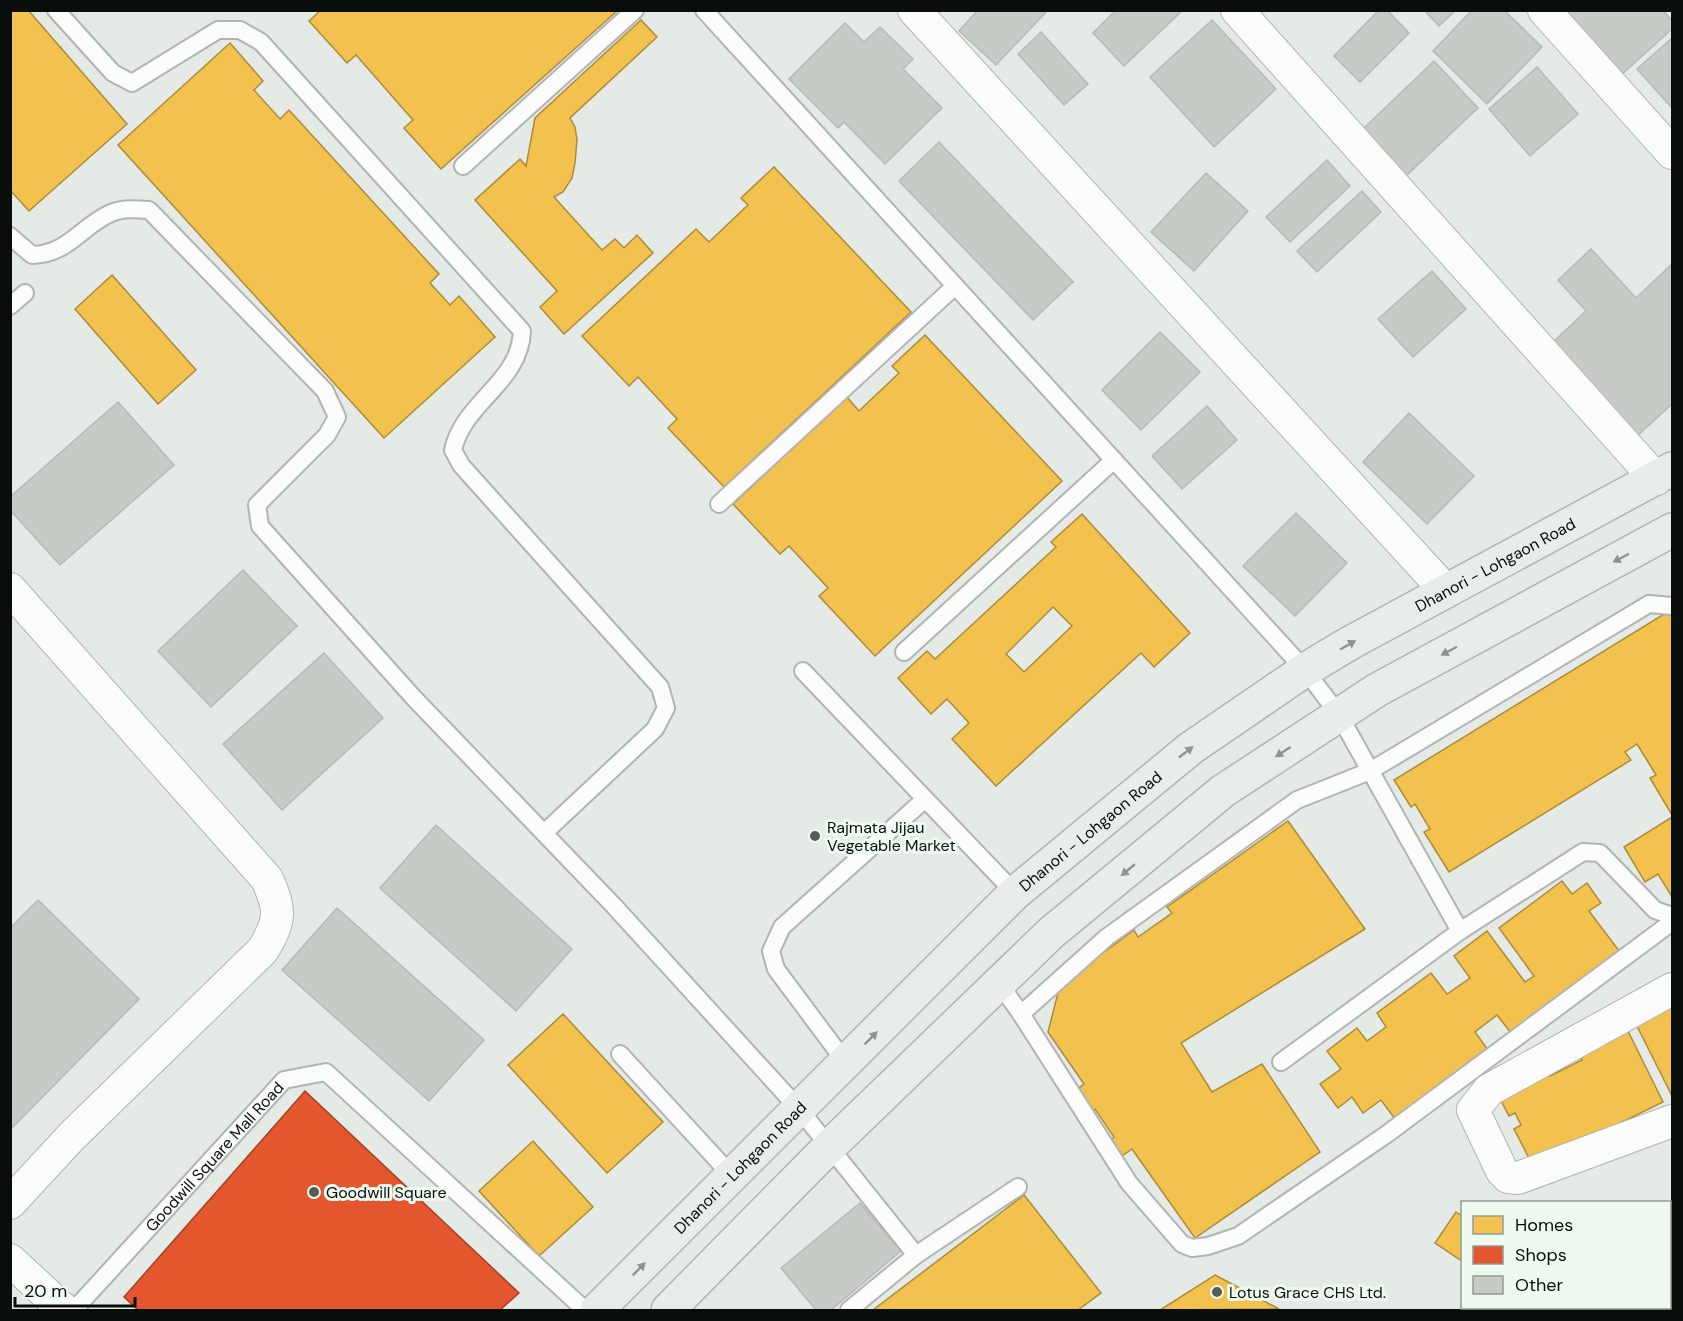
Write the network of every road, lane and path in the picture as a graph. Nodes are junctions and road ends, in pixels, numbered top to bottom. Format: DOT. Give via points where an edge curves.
graph roads {
  1 [pos="56,10"];
  2 [pos="635,10"];
  3 [pos="704,10"];
  4 [pos="914,10"];
  5 [pos="1237,10"];
  6 [pos="1545,10"];
  7 [pos="1672,153"];
  8 [pos="463,166"];
  9 [pos="10,236"];
  10 [pos="955,286"];
  11 [pos="25,293"];
  12 [pos="10,306"];
  13 [pos="1114,460"];
  14 [pos="1664,474"];
  15 [pos="719,504"];
  16 [pos="1672,530"];
  17 [pos="10,589"];
  18 [pos="1446,591"];
  19 [pos="1672,606"];
  20 [pos="904,652"];
  21 [pos="1305,670"];
  22 [pos="802,671"];
  23 [pos="1339,715"];
  24 [pos="1370,771"];
  25 [pos="924,800"];
  26 [pos="544,833"];
  27 [pos="1015,893"];
  28 [pos="1672,916"];
  29 [pos="1672,922"];
  30 [pos="1460,931"];
  31 [pos="999,983"];
  32 [pos="1672,989"];
  33 [pos="1022,1014"];
  34 [pos="620,1054"];
  35 [pos="1281,1062"];
  36 [pos="846,1063"];
  37 [pos="800,1110"];
  38 [pos="1672,1120"];
  39 [pos="830,1147"];
  40 [pos="732,1176"];
  41 [pos="1018,1187"];
  42 [pos="10,1203"];
  43 [pos="916,1255"];
  44 [pos="10,1260"];
  45 [pos="64,1311"];
  46 [pos="74,1311"];
  47 [pos="585,1311"];
  48 [pos="597,1311"];
  49 [pos="668,1311"];
  50 [pos="849,1311"];
  1 -- 26 [label="lane" via="113,73 132,83 218,30 240,30 261,42 522,331 516,361 457,433 453,450 461,465 660,687 666,708 655,729"];
  2 -- 8 [label="lane"];
  3 -- 10 [label="lane"];
  4 -- 18 [label="street"];
  5 -- 14 [label="street"];
  6 -- 7 [label="street"];
  9 -- 26 [label="lane" via="32,255 50,255 111,213 149,210 325,391 337,417 327,435 257,505 260,526 413,697"];
  10 -- 13 [label="lane"];
  10 -- 15 [label="lane"];
  11 -- 12 [label="lane"];
  13 -- 20 [label="lane"];
  13 -- 21 [label="lane"];
  14 -- 18 [label="main road, Dhanori - Lohgaon Road"];
  16 -- 23 [label="main road, one-way" via="1377,690"];
  17 -- 42 [label="street" via="267,879 278,904 277,926 263,950 72,1136"];
  21 -- 18 [label="main road, Dhanori - Lohgaon Road, one-way"];
  19 -- 24 [label="lane" via="1650,604"];
  21 -- 23 [label="lane"];
  27 -- 21 [label="main road, Dhanori - Lohgaon Road, one-way" via="1191,748"];
  22 -- 25 [label="lane"];
  23 -- 24 [label="lane"];
  23 -- 31 [label="main road, one-way" via="1222,792 1051,933"];
  24 -- 30 [label="lane"];
  24 -- 33 [label="lane" via="1297,800 1107,937"];
  25 -- 27 [label="lane"];
  25 -- 36 [label="lane" via="782,927 771,951 776,969"];
  26 -- 37 [label="lane"];
  36 -- 27 [label="main road, Dhanori - Lohgaon Road, one-way"];
  28 -- 30 [label="lane" via="1655,910 1600,853 1583,852"];
  29 -- 33 [label="lane" via="1387,1134 1238,1236 1208,1246 1192,1248 1182,1244 1129,1183"];
  30 -- 35 [label="lane"];
  31 -- 33 [label="lane"];
  31 -- 39 [label="main road"];
  32 -- 38 [label="street" via="1489,1090 1473,1110 1502,1171 1508,1177 1518,1178"];
  34 -- 40 [label="lane"];
  36 -- 37 [label="main road, Dhanori - Lohgaon Road"];
  37 -- 39 [label="lane"];
  37 -- 40 [label="main road, Dhanori - Lohgaon Road"];
  39 -- 43 [label="lane"];
  39 -- 49 [label="main road"];
  48 -- 40 [label="main road, Dhanori - Lohgaon Road, one-way"];
  41 -- 43 [label="lane"];
  43 -- 50 [label="lane"];
  44 -- 45 [label="street"];
  46 -- 47 [label="lane, Goodwill Square Mall Road" via="284,1080 326,1072"];
}
